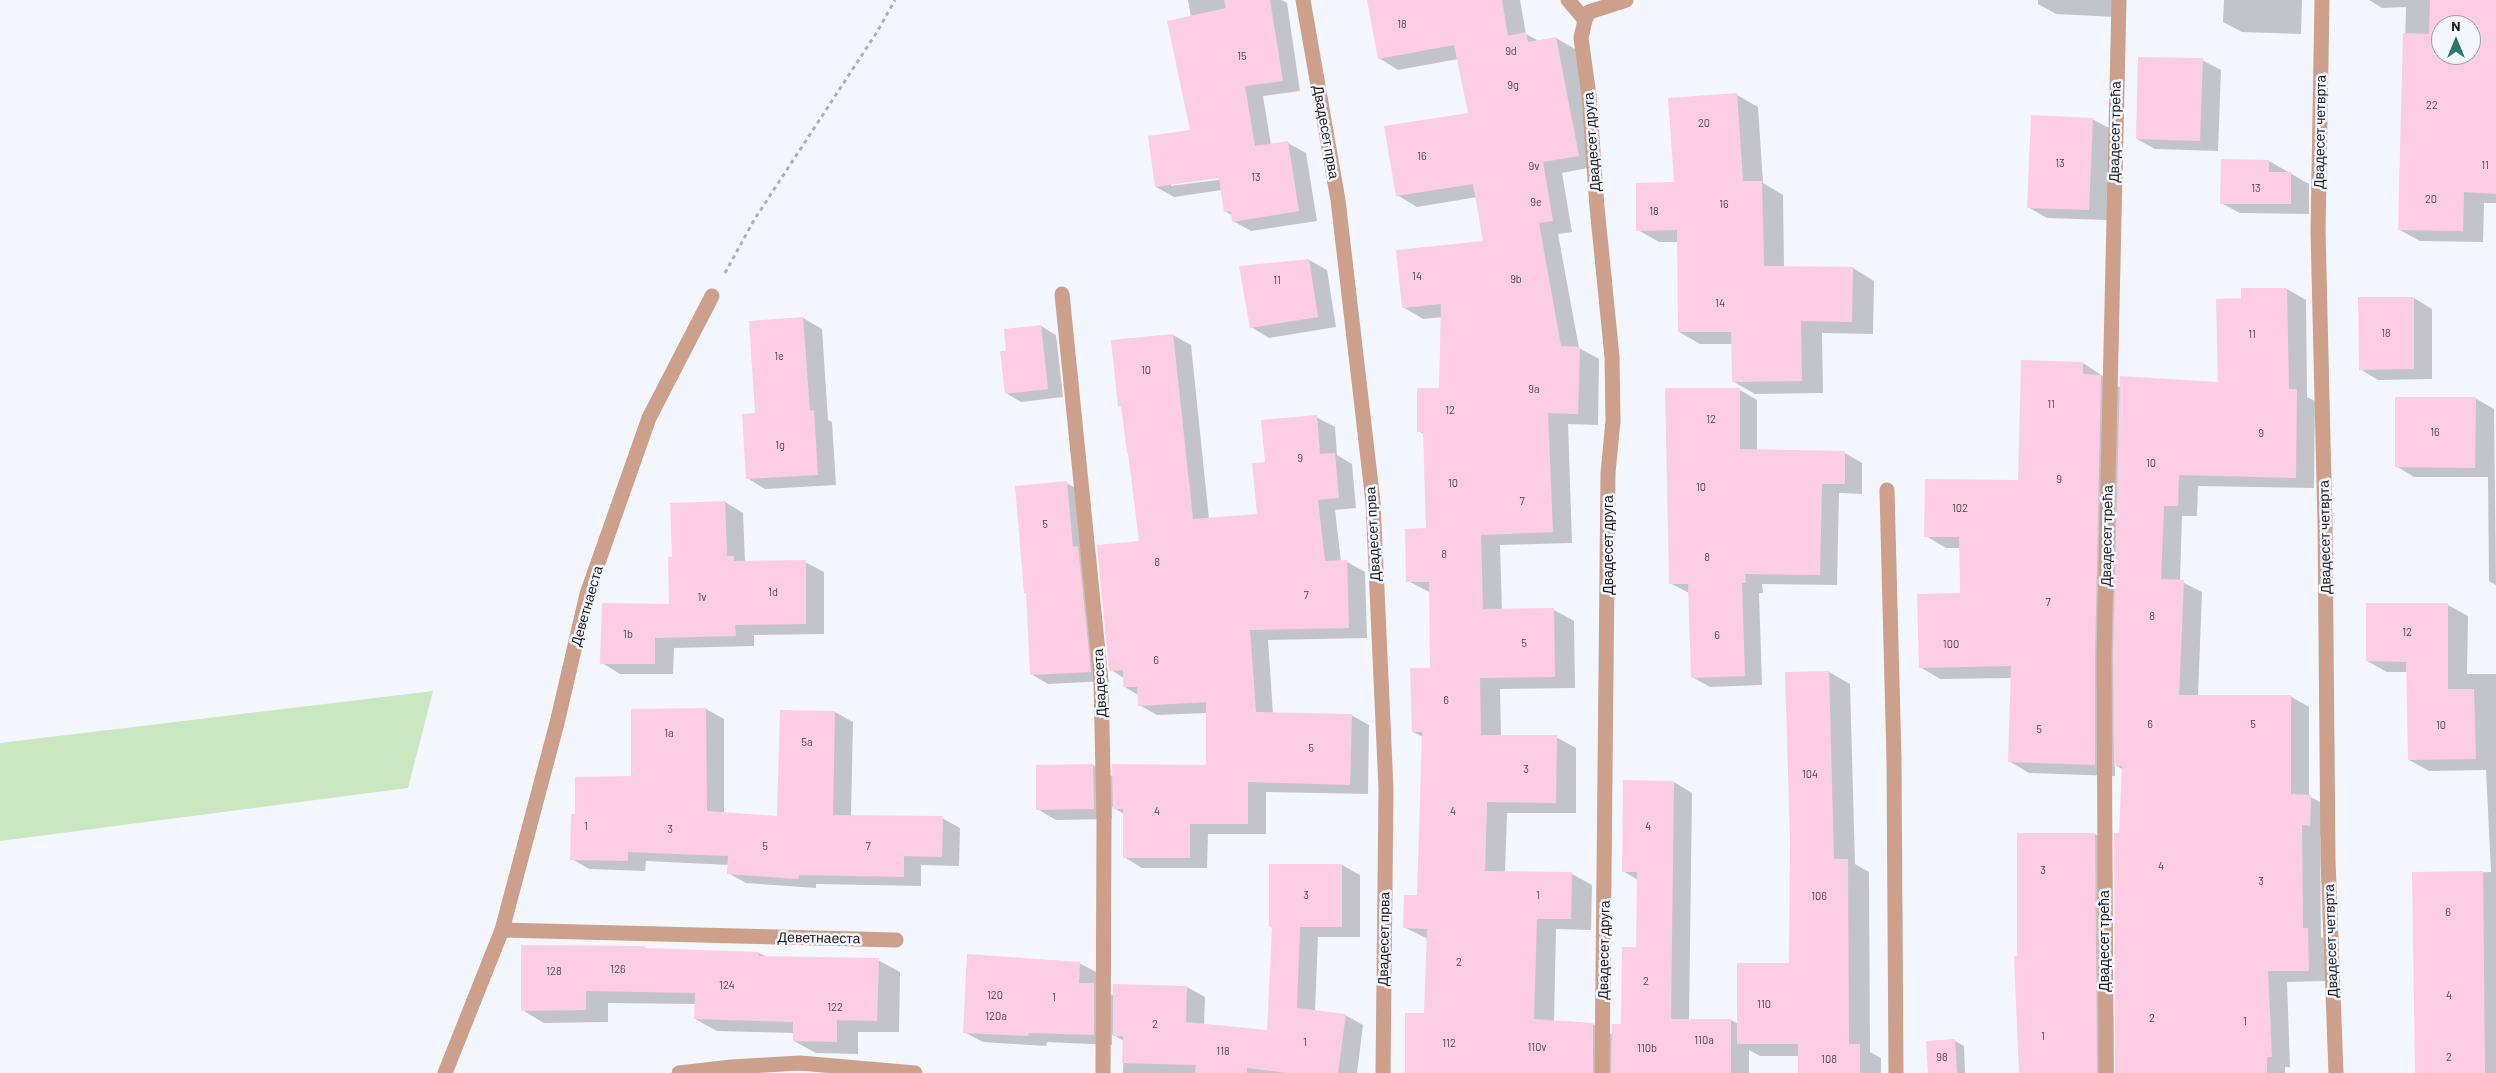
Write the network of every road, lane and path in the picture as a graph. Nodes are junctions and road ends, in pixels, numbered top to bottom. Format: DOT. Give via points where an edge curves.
graph roads {
  1 [pos="895,0"];
  2 [pos="1303,0"];
  3 [pos="1568,0"];
  4 [pos="1626,0"];
  5 [pos="2119,0"];
  6 [pos="2322,0"];
  7 [pos="1585,20"];
  8 [pos="1062,294"];
  9 [pos="712,296"];
  10 [pos="1887,490"];
  11 [pos="502,930"];
  12 [pos="896,940"];
  13 [pos="831,1069"];
  14 [pos="445,1073"];
  15 [pos="679,1073"];
  16 [pos="915,1073"];
  17 [pos="1103,1073"];
  18 [pos="1383,1073"];
  19 [pos="1602,1073"];
  20 [pos="1896,1073"];
  21 [pos="2106,1073"];
  22 [pos="2336,1073"];
  1 -- 9 [label="path" via="754,220"];
  2 -- 18 [label="street, Двадесет прва" via="1338,200 1372,502 1386,789"];
  3 -- 7 [label="street"];
  4 -- 7 [label="street" via="1589,12"];
  5 -- 21 [label="street, Двадесет трећа" via="2104,655"];
  6 -- 22 [label="street, Двадесет четврта" via="2318,240 2328,860"];
  7 -- 19 [label="street, Двадесет друга" via="1582,38 1612,357 1614,421 1608,473"];
  8 -- 17 [label="street, Двадесета" via="1101,681"];
  9 -- 11 [label="street, Деветнаеста" via="649,418 587,594 557,723"];
  10 -- 20 [label="street" via="1894,760"];
  11 -- 12 [label="street, Деветнаеста"];
  11 -- 14 [label="street, Деветнаеста"];
  13 -- 15 [label="street" via="800,1063"];
  13 -- 16 [label="street"];
}
